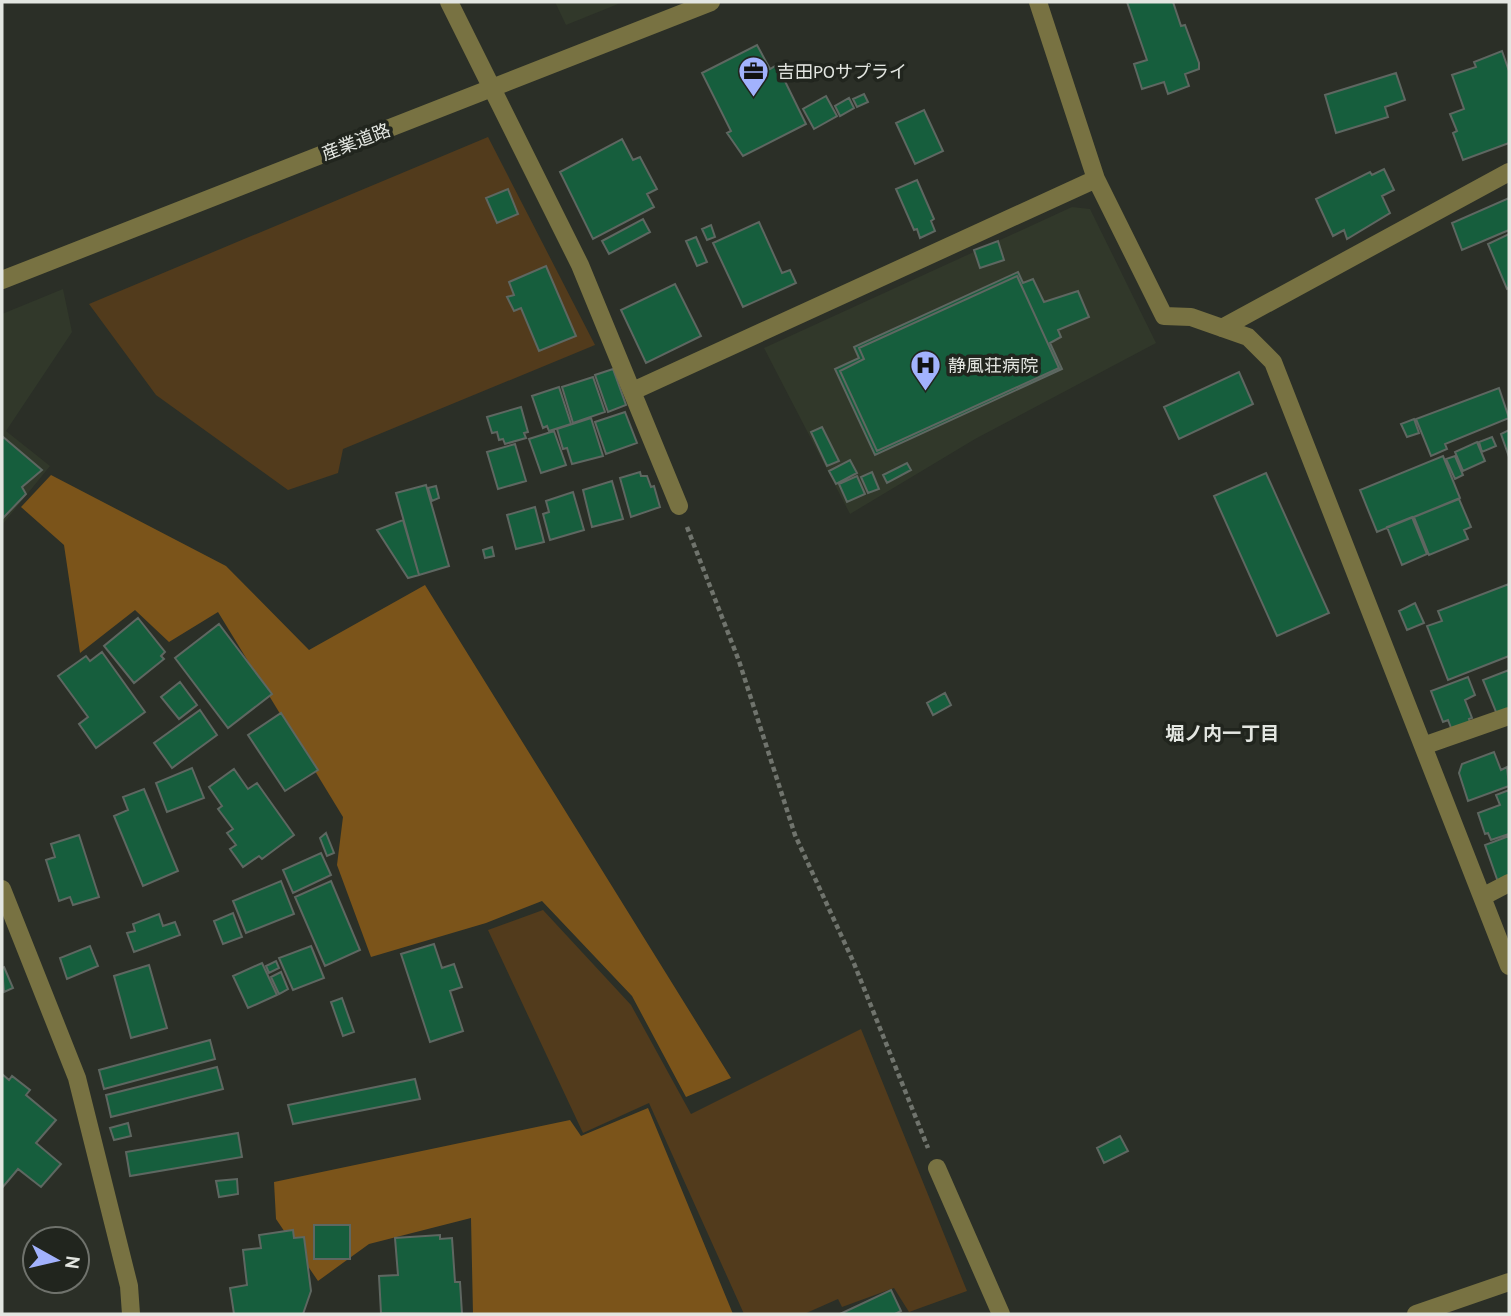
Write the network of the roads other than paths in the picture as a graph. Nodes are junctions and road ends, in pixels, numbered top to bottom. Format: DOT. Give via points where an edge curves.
graph roads {
  1 [pos="449,2"];
  2 [pos="710,2"];
  3 [pos="1038,2"];
  4 [pos="492,89"];
  5 [pos="1509,172"];
  6 [pos="1097,179"];
  7 [pos="2,280"];
  8 [pos="1222,328"];
  9 [pos="633,391"];
  10 [pos="680,506"];
  11 [pos="1509,716"];
  12 [pos="1423,746"];
  13 [pos="1509,883"];
  14 [pos="2,889"];
  15 [pos="1482,897"];
  16 [pos="1509,966"];
  17 [pos="937,1168"];
  18 [pos="1509,1282"];
  19 [pos="131,1314"];
  20 [pos="1001,1314"];
  21 [pos="1416,1314"];
  1 -- 4 [label="street"];
  2 -- 4 [label="street, 産業道路"];
  3 -- 6 [label="street"];
  4 -- 7 [label="street, 産業道路"];
  4 -- 9 [label="street" via="580,265"];
  5 -- 8 [label="street"];
  6 -- 8 [label="street" via="1164,316 1191,317"];
  6 -- 9 [label="street"];
  8 -- 12 [label="street" via="1248,337 1273,362"];
  9 -- 10 [label="street"];
  11 -- 12 [label="street"];
  12 -- 15 [label="street"];
  13 -- 15 [label="street"];
  14 -- 19 [label="street" via="77,1078 129,1286"];
  15 -- 16 [label="street"];
  17 -- 20 [label="street"];
  18 -- 21 [label="street"];
}
